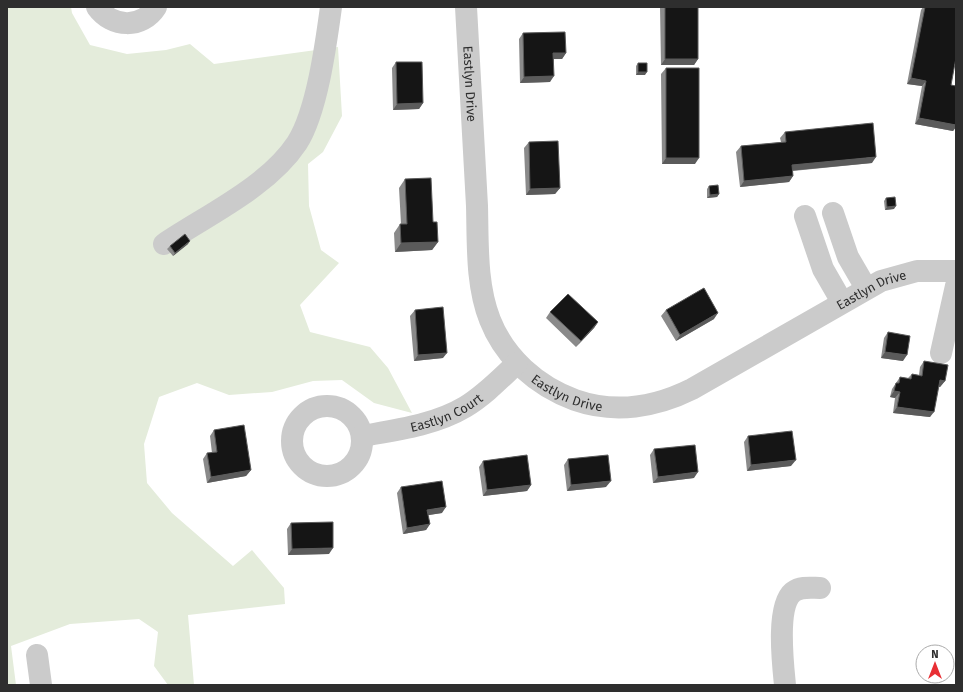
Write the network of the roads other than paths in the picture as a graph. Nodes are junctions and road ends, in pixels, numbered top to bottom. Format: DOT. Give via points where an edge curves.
graph roads {
  1 [pos="97,7"];
  2 [pos="156,7"];
  3 [pos="331,7"];
  4 [pos="466,7"];
  5 [pos="833,213"];
  6 [pos="806,216"];
  7 [pos="164,244"];
  8 [pos="956,271"];
  9 [pos="956,286"];
  10 [pos="866,288"];
  11 [pos="842,302"];
  12 [pos="941,353"];
  13 [pos="517,363"];
  14 [pos="362,436"];
  15 [pos="820,588"];
  16 [pos="37,655"];
  17 [pos="41,685"];
  18 [pos="785,685"];
  1 -- 2 [label="street" via="108,18 122,23 141,20 151,14"];
  3 -- 7 [label="street" via="312,108 297,143 256,184"];
  4 -- 13 [label="street, Eastlyn Drive" via="479,262 483,293 495,332"];
  5 -- 10 [label="street" via="848,257"];
  6 -- 11 [label="street" via="823,269"];
  8 -- 10 [label="street, Eastlyn Drive" via="924,271 898,275"];
  9 -- 12 [label="street"];
  10 -- 11 [label="street, Eastlyn Drive"];
  11 -- 13 [label="street, Eastlyn Drive" via="692,389 671,399 645,406 616,408 581,402 551,389"];
  13 -- 14 [label="street, Eastlyn Court" via="478,398 455,412 418,424"];
  15 -- 18 [label="street" via="803,588 793,592 788,602 781,627"];
  16 -- 17 [label="street"];
}
